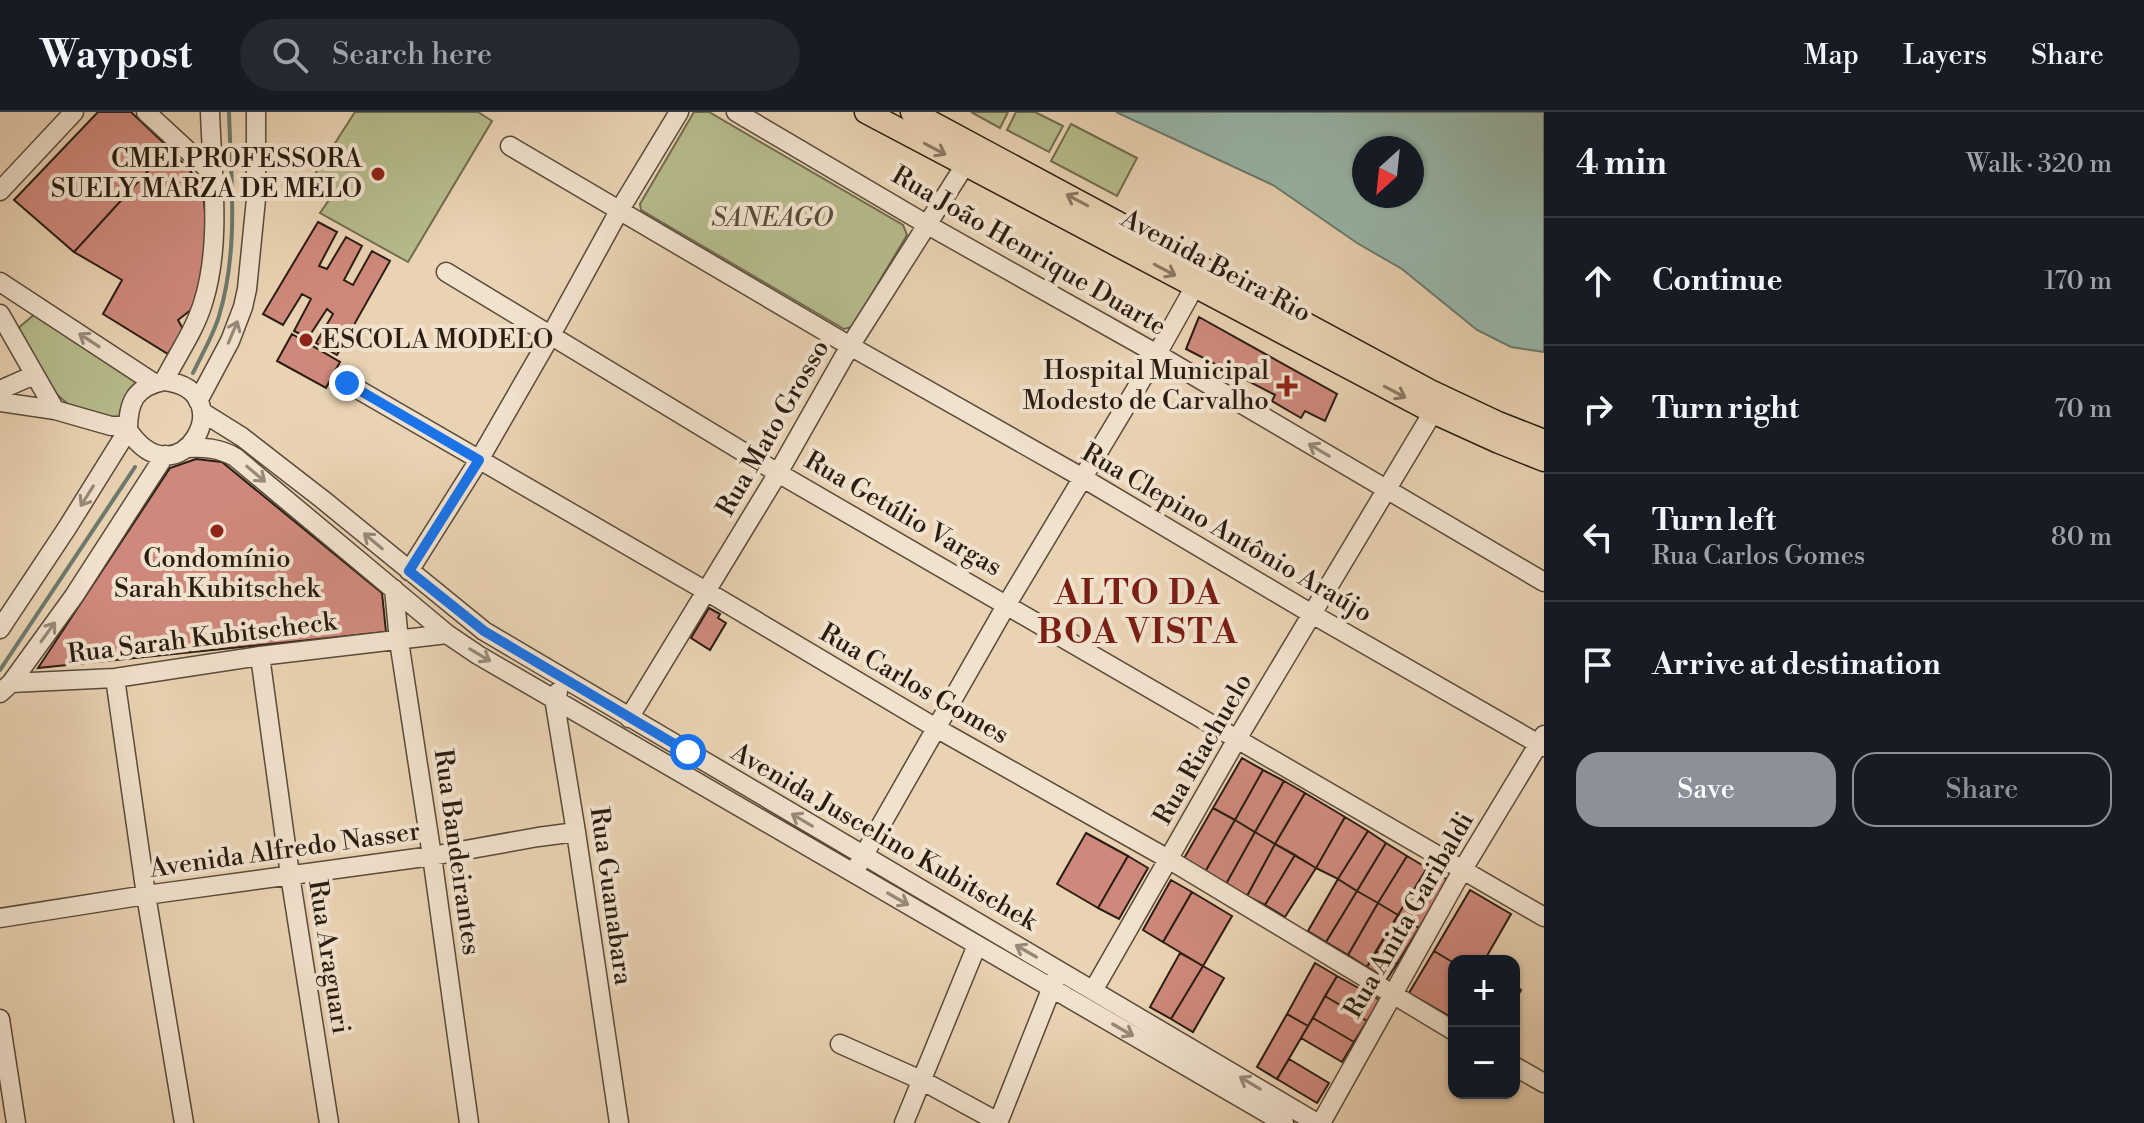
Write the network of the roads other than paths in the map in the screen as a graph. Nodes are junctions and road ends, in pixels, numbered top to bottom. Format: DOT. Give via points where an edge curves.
graph roads {
  1 [pos="74,112"];
  2 [pos="146,112"];
  3 [pos="210,112"];
  4 [pos="256,112"];
  5 [pos="679,112"];
  6 [pos="736,112"];
  7 [pos="866,112"];
  8 [pos="912,112"];
  9 [pos="510,146"];
  10 [pos="965,165"];
  11 [pos="212,173"];
  12 [pos="0,191"];
  13 [pos="619,211"];
  14 [pos="926,224"];
  15 [pos="446,272"];
  16 [pos="0,282"];
  17 [pos="1195,286"];
  18 [pos="31,303"];
  19 [pos="3,319"];
  20 [pos="551,335"];
  21 [pos="850,346"];
  22 [pos="1157,354"];
  23 [pos="34,375"];
  24 [pos="159,382"];
  25 [pos="347,383"];
  26 [pos="0,390"];
  27 [pos="0,402"];
  28 [pos="200,407"];
  29 [pos="55,410"];
  30 [pos="1433,412"];
  31 [pos="128,428"];
  32 [pos="1544,441"];
  33 [pos="186,448"];
  34 [pos="165,455"];
  35 [pos="479,460"];
  36 [pos="1544,460"];
  37 [pos="778,473"];
  38 [pos="1083,478"];
  39 [pos="1386,489"];
  40 [pos="409,571"];
  41 [pos="1544,582"];
  42 [pos="394,589"];
  43 [pos="706,591"];
  44 [pos="1007,604"];
  45 [pos="1312,614"];
  46 [pos="0,629"];
  47 [pos="447,634"];
  48 [pos="399,641"];
  49 [pos="260,656"];
  50 [pos="115,678"];
  51 [pos="565,680"];
  52 [pos="5,688"];
  53 [pos="554,698"];
  54 [pos="629,718"];
  55 [pos="936,728"];
  56 [pos="1237,739"];
  57 [pos="1542,742"];
  58 [pos="688,752"];
  59 [pos="677,770"];
  60 [pos="576,832"];
  61 [pos="432,856"];
  62 [pos="864,856"];
  63 [pos="1170,860"];
  64 [pos="1463,869"];
  65 [pos="854,873"];
  66 [pos="290,875"];
  67 [pos="146,895"];
  68 [pos="1544,917"];
  69 [pos="0,918"];
  70 [pos="976,921"];
  71 [pos="972,942"];
  72 [pos="1059,970"];
  73 [pos="1051,989"];
  74 [pos="1094,989"];
  75 [pos="1393,996"];
  76 [pos="0,1019"];
  77 [pos="1448,1028"];
  78 [pos="840,1044"];
  79 [pos="1520,1069"];
  80 [pos="921,1080"];
  81 [pos="1544,1083"];
  82 [pos="16,1123"];
  83 [pos="184,1123"];
  84 [pos="329,1123"];
  85 [pos="469,1123"];
  86 [pos="619,1123"];
  87 [pos="904,1123"];
  88 [pos="998,1123"];
  89 [pos="1284,1123"];
  90 [pos="1319,1123"];
  1 -- 12 [label="street"];
  2 -- 11 [label="street"];
  3 -- 11 [label="street"];
  28 -- 4 [label="street, one-way" via="247,289 256,199"];
  5 -- 13 [label="street"];
  6 -- 14 [label="street, Rua João Henrique Duarte"];
  7 -- 10 [label="main road, Avenida Beira Rio, one-way"];
  32 -- 8 [label="main road, Avenida Beira Rio, one-way" via="1430,391"];
  9 -- 13 [label="street, Rua Clepino Antônio Araújo"];
  10 -- 14 [label="street, Rua Mato Grosso"];
  10 -- 17 [label="main road, Avenida Beira Rio, one-way"];
  11 -- 24 [label="street" via="208,283 192,330"];
  13 -- 20 [label="street"];
  13 -- 21 [label="street, Rua Clepino Antônio Araújo"];
  14 -- 21 [label="street, Rua Mato Grosso"];
  14 -- 22 [label="street, Rua João Henrique Duarte"];
  15 -- 20 [label="street, Rua Getúlio Vargas"];
  16 -- 18 [label="street"];
  17 -- 22 [label="street"];
  17 -- 30 [label="main road, Avenida Beira Rio, one-way"];
  18 -- 19 [label="street"];
  24 -- 18 [label="street, one-way"];
  19 -- 23 [label="street"];
  20 -- 35 [label="street"];
  20 -- 37 [label="street, Rua Getúlio Vargas"];
  21 -- 37 [label="street, Rua Mato Grosso"];
  21 -- 38 [label="street, Rua Clepino Antônio Araújo"];
  22 -- 38 [label="street"];
  39 -- 22 [label="street, Rua João Henrique Duarte, one-way"];
  23 -- 26 [label="street"];
  23 -- 29 [label="street"];
  24 -- 28 [label="street" via="182,385"];
  24 -- 31 [label="street" via="135,396"];
  25 -- 35 [label="street, Rua Carlos Gomes"];
  27 -- 29 [label="street"];
  28 -- 33 [label="street" via="199,432"];
  40 -- 28 [label="street, Avenida Juscelino Kubitschek, one-way"];
  29 -- 31 [label="street"];
  30 -- 36 [label="main road, Avenida Beira Rio"];
  30 -- 39 [label="street, Rua Riachuelo"];
  31 -- 34 [label="street" via="142,447"];
  31 -- 46 [label="street, one-way"];
  33 -- 34 [label="street"];
  33 -- 42 [label="street, Avenida Juscelino Kubitschek, one-way" via="206,447 235,457"];
  52 -- 34 [label="street, one-way" via="74,596"];
  35 -- 40 [label="street"];
  35 -- 43 [label="street, Rua Carlos Gomes"];
  37 -- 43 [label="street, Rua Mato Grosso"];
  37 -- 44 [label="street, Rua Getúlio Vargas"];
  38 -- 44 [label="street"];
  38 -- 45 [label="street, Rua Clepino Antônio Araújo"];
  39 -- 41 [label="street, Rua João Henrique Duarte"];
  39 -- 45 [label="street, Rua Riachuelo"];
  40 -- 51 [label="street, Avenida Juscelino Kubitschek" via="484,631"];
  42 -- 47 [label="street, Avenida Juscelino Kubitschek"];
  42 -- 48 [label="street, Rua Bandeirantes"];
  43 -- 54 [label="street, Rua Mato Grosso"];
  43 -- 55 [label="street, Rua Carlos Gomes"];
  44 -- 55 [label="street"];
  44 -- 56 [label="street, Rua Getúlio Vargas"];
  45 -- 56 [label="street, Rua Riachuelo"];
  45 -- 57 [label="street, Rua Clepino Antônio Araújo"];
  47 -- 48 [label="street, Rua Sarah Kubitscheck"];
  47 -- 53 [label="street, Avenida Juscelino Kubitschek, one-way"];
  48 -- 49 [label="street, Rua Sarah Kubitscheck"];
  48 -- 61 [label="street, Rua Bandeirantes"];
  49 -- 50 [label="street, Rua Sarah Kubitscheck"];
  49 -- 66 [label="street, Rua Araguari"];
  50 -- 52 [label="street, Rua Sarah Kubitscheck"];
  50 -- 67 [label="street"];
  51 -- 53 [label="street"];
  51 -- 54 [label="street, Avenida Juscelino Kubitschek"];
  53 -- 59 [label="street, Avenida Juscelino Kubitschek"];
  53 -- 60 [label="street, Rua Guanabara"];
  54 -- 58 [label="street, Avenida Juscelino Kubitschek"];
  55 -- 62 [label="street"];
  55 -- 63 [label="street, Rua Carlos Gomes"];
  56 -- 63 [label="street, Rua Riachuelo"];
  56 -- 64 [label="street, Rua Getúlio Vargas"];
  57 -- 64 [label="street, Rua Anita Garibaldi"];
  58 -- 59 [label="street"];
  62 -- 58 [label="street, Avenida Juscelino Kubitschek, one-way"];
  59 -- 65 [label="street, Avenida Juscelino Kubitschek"];
  60 -- 61 [label="street, Avenida Alfredo Nasser"];
  60 -- 86 [label="street, Rua Guanabara"];
  61 -- 66 [label="street, Avenida Alfredo Nasser"];
  61 -- 85 [label="street, Rua Bandeirantes"];
  62 -- 65 [label="street"];
  62 -- 70 [label="street, Avenida Juscelino Kubitschek"];
  63 -- 74 [label="street, Rua Riachuelo"];
  63 -- 75 [label="street, Rua Carlos Gomes"];
  64 -- 68 [label="street, Rua Getúlio Vargas"];
  64 -- 75 [label="street, Rua Anita Garibaldi"];
  65 -- 71 [label="street, Avenida Juscelino Kubitschek, one-way"];
  66 -- 67 [label="street, Avenida Alfredo Nasser"];
  66 -- 84 [label="street, Rua Araguari"];
  67 -- 69 [label="street, Avenida Alfredo Nasser"];
  67 -- 83 [label="street"];
  70 -- 71 [label="street"];
  72 -- 70 [label="street, Avenida Juscelino Kubitschek, one-way"];
  71 -- 73 [label="street, Avenida Juscelino Kubitschek"];
  71 -- 80 [label="street"];
  72 -- 73 [label="street"];
  72 -- 74 [label="street, Avenida Juscelino Kubitschek"];
  73 -- 88 [label="street"];
  73 -- 89 [label="street, Avenida Juscelino Kubitschek, one-way"];
  90 -- 74 [label="street, Avenida Juscelino Kubitschek, one-way"];
  75 -- 77 [label="street, Rua Carlos Gomes"];
  75 -- 90 [label="street, Rua Anita Garibaldi"];
  76 -- 82 [label="street"];
  78 -- 80 [label="street"];
  79 -- 81 [label="street"];
  80 -- 87 [label="street"];
  80 -- 88 [label="street"];
}
